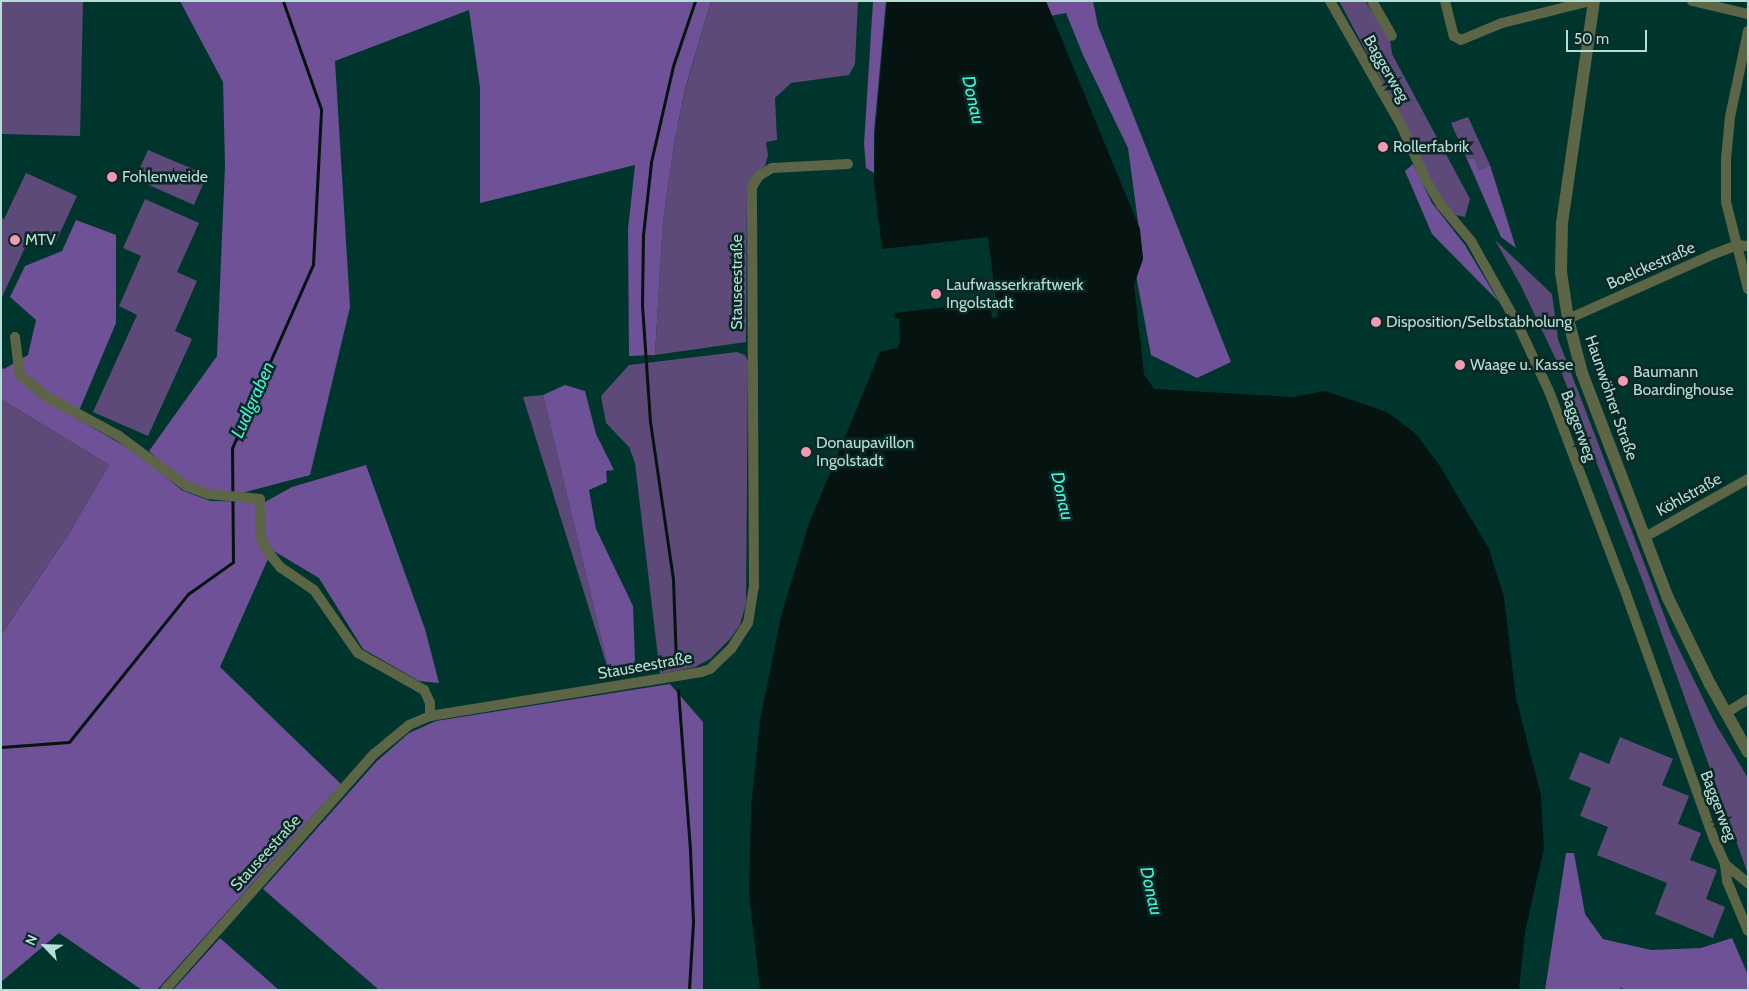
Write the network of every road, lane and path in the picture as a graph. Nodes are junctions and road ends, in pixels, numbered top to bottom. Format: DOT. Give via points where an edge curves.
graph roads {
  1 [pos="1330,1"];
  2 [pos="1372,1"];
  3 [pos="1445,1"];
  4 [pos="1590,1"];
  5 [pos="1594,1"];
  6 [pos="1692,1"];
  7 [pos="1748,14"];
  8 [pos="1748,31"];
  9 [pos="1392,36"];
  10 [pos="848,164"];
  11 [pos="1742,245"];
  12 [pos="1748,289"];
  13 [pos="1568,319"];
  14 [pos="15,337"];
  15 [pos="1748,479"];
  16 [pos="1645,537"];
  17 [pos="1748,699"];
  18 [pos="1726,713"];
  19 [pos="430,716"];
  20 [pos="1748,752"];
  21 [pos="1725,864"];
  22 [pos="1748,883"];
  23 [pos="1748,931"];
  24 [pos="165,990"];
  1 -- 21 [label="street, Baggerweg" via="1401,125 1426,180 1441,205 1471,241 1496,284 1549,391"];
  2 -- 9 [label="street"];
  3 -- 4 [label="street" via="1454,36 1460,40 1502,23"];
  5 -- 13 [label="street, Haunwöhrer Straße" via="1562,223 1561,272"];
  6 -- 7 [label="street"];
  8 -- 11 [label="street" via="1730,117 1726,159 1726,202"];
  10 -- 19 [label="street, Stauseestraße" via="772,168 759,176 752,188 754,587 748,623 732,649 701,672"];
  11 -- 12 [label="street"];
  11 -- 13 [label="street, Boelckestraße"];
  13 -- 16 [label="street, Haunwöhrer Straße" via="1582,373"];
  14 -- 19 [label="street" via="20,375 25,380 119,436 173,480 199,492 260,499 261,538 280,567 314,590 358,653 382,670 424,690 430,702"];
  15 -- 16 [label="street, Köhlstraße"];
  16 -- 18 [label="street, Haunwöhrer Straße" via="1681,626"];
  17 -- 18 [label="street"];
  18 -- 20 [label="street, Haunwöhrer Straße"];
  19 -- 24 [label="street, Stauseestraße" via="409,725 374,754"];
  21 -- 22 [label="street, Baggerweg"];
  21 -- 23 [label="street, Baggerweg" via="1727,880"];
}
